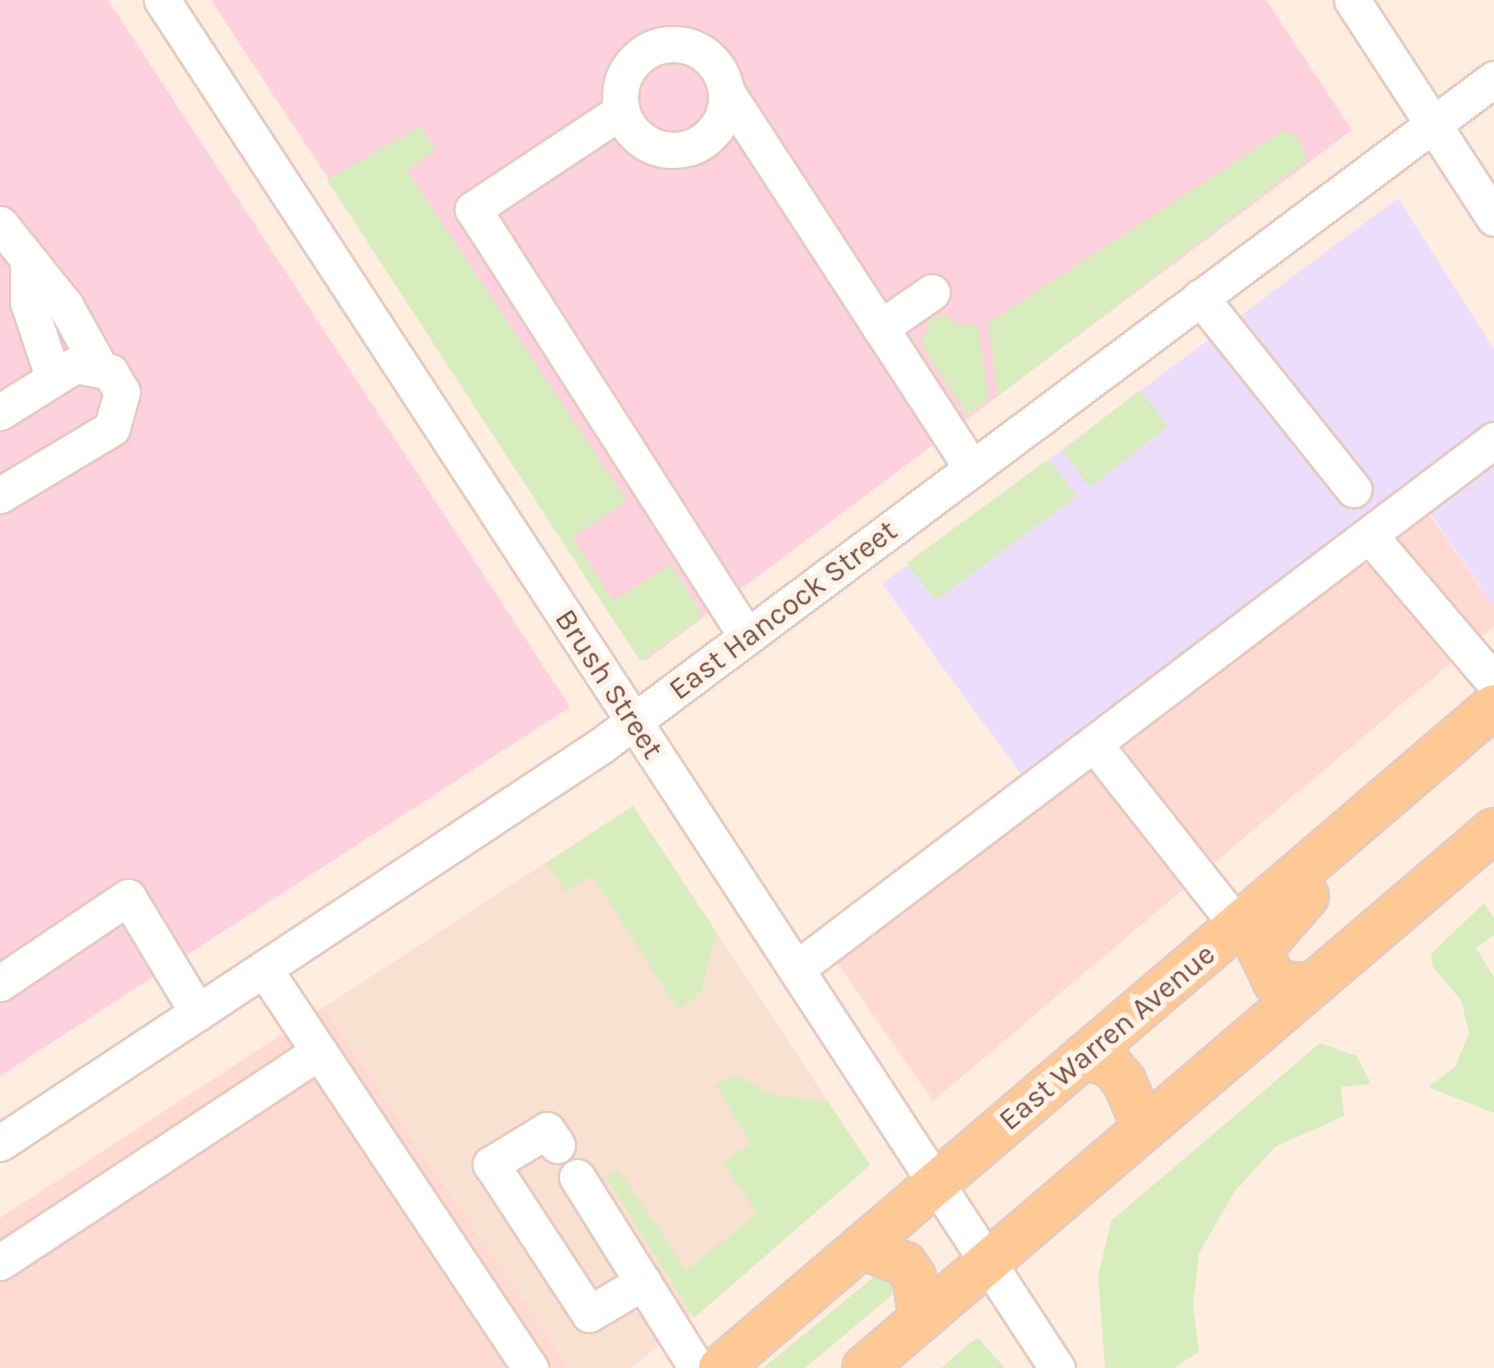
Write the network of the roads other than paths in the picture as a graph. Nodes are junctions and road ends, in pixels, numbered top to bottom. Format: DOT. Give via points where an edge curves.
graph roads {
  1 [pos="162,0"];
  2 [pos="1352,0"];
  3 [pos="1494,79"];
  4 [pos="726,91"];
  5 [pos="621,112"];
  6 [pos="1433,123"];
  7 [pos="1494,218"];
  8 [pos="0,224"];
  9 [pos="28,267"];
  10 [pos="932,292"];
  11 [pos="1200,297"];
  12 [pos="880,328"];
  13 [pos="99,366"];
  14 [pos="53,377"];
  15 [pos="0,412"];
  16 [pos="1494,440"];
  17 [pos="972,468"];
  18 [pos="1353,490"];
  19 [pos="0,496"];
  20 [pos="1369,535"];
  21 [pos="746,637"];
  22 [pos="1494,682"];
  23 [pos="1494,706"];
  24 [pos="633,722"];
  25 [pos="1095,744"];
  26 [pos="1369,818"];
  27 [pos="1494,830"];
  28 [pos="1238,926"];
  29 [pos="264,969"];
  30 [pos="796,969"];
  31 [pos="0,984"];
  32 [pos="1312,986"];
  33 [pos="198,1013"];
  34 [pos="319,1052"];
  35 [pos="1084,1056"];
  36 [pos="1144,1128"];
  37 [pos="0,1143"];
  38 [pos="557,1145"];
  39 [pos="577,1178"];
  40 [pos="936,1182"];
  41 [pos="860,1246"];
  42 [pos="0,1262"];
  43 [pos="988,1262"];
  44 [pos="643,1282"];
  45 [pos="920,1319"];
  46 [pos="530,1368"];
  47 [pos="697,1368"];
  48 [pos="720,1368"];
  49 [pos="864,1368"];
  50 [pos="1057,1368"];
  1 -- 24 [label="street, Brush Street"];
  2 -- 6 [label="street"];
  3 -- 6 [label="street, East Hancock Street"];
  4 -- 5 [label="street" via="719,124 708,137 677,150 642,141"];
  4 -- 5 [label="street" via="712,61 684,44 666,44 634,60 624,76"];
  4 -- 12 [label="street"];
  5 -- 21 [label="street" via="473,209"];
  6 -- 7 [label="street"];
  6 -- 11 [label="street, East Hancock Street"];
  8 -- 9 [label="street"];
  9 -- 13 [label="street" via="65,305"];
  9 -- 14 [label="street" via="28,302"];
  10 -- 12 [label="street"];
  11 -- 17 [label="street, East Hancock Street"];
  11 -- 18 [label="street"];
  12 -- 17 [label="street"];
  13 -- 14 [label="street" via="75,365"];
  13 -- 19 [label="street" via="122,392 112,428"];
  14 -- 15 [label="street"];
  16 -- 20 [label="street"];
  17 -- 21 [label="street, East Hancock Street"];
  20 -- 22 [label="street"];
  20 -- 25 [label="street"];
  21 -- 24 [label="street, East Hancock Street"];
  23 -- 26 [label="main road, East Warren Avenue"];
  24 -- 29 [label="street, East Hancock Street"];
  24 -- 30 [label="street, Brush Street"];
  25 -- 28 [label="street"];
  25 -- 30 [label="street"];
  26 -- 28 [label="main road, East Warren Avenue"];
  26 -- 32 [label="main road" via="1260,950 1275,982"];
  27 -- 32 [label="main road"];
  28 -- 35 [label="main road, East Warren Avenue"];
  29 -- 33 [label="street, East Hancock Street"];
  29 -- 34 [label="street"];
  30 -- 40 [label="street, Brush Street"];
  31 -- 33 [label="street" via="128,897"];
  32 -- 36 [label="main road"];
  33 -- 37 [label="street, East Hancock Street"];
  34 -- 42 [label="street"];
  34 -- 46 [label="street"];
  35 -- 36 [label="main road" via="1111,1066 1124,1081"];
  35 -- 40 [label="main road, East Warren Avenue"];
  36 -- 43 [label="main road"];
  38 -- 44 [label="street" via="547,1130 492,1164 589,1314"];
  39 -- 44 [label="street"];
  40 -- 41 [label="main road, East Warren Avenue"];
  40 -- 43 [label="street, Brush Street"];
  41 -- 45 [label="main road" via="905,1264 917,1287"];
  41 -- 48 [label="main road, East Warren Avenue"];
  43 -- 45 [label="main road"];
  43 -- 50 [label="street, Brush Street"];
  44 -- 47 [label="street"];
  45 -- 49 [label="main road"];
}
